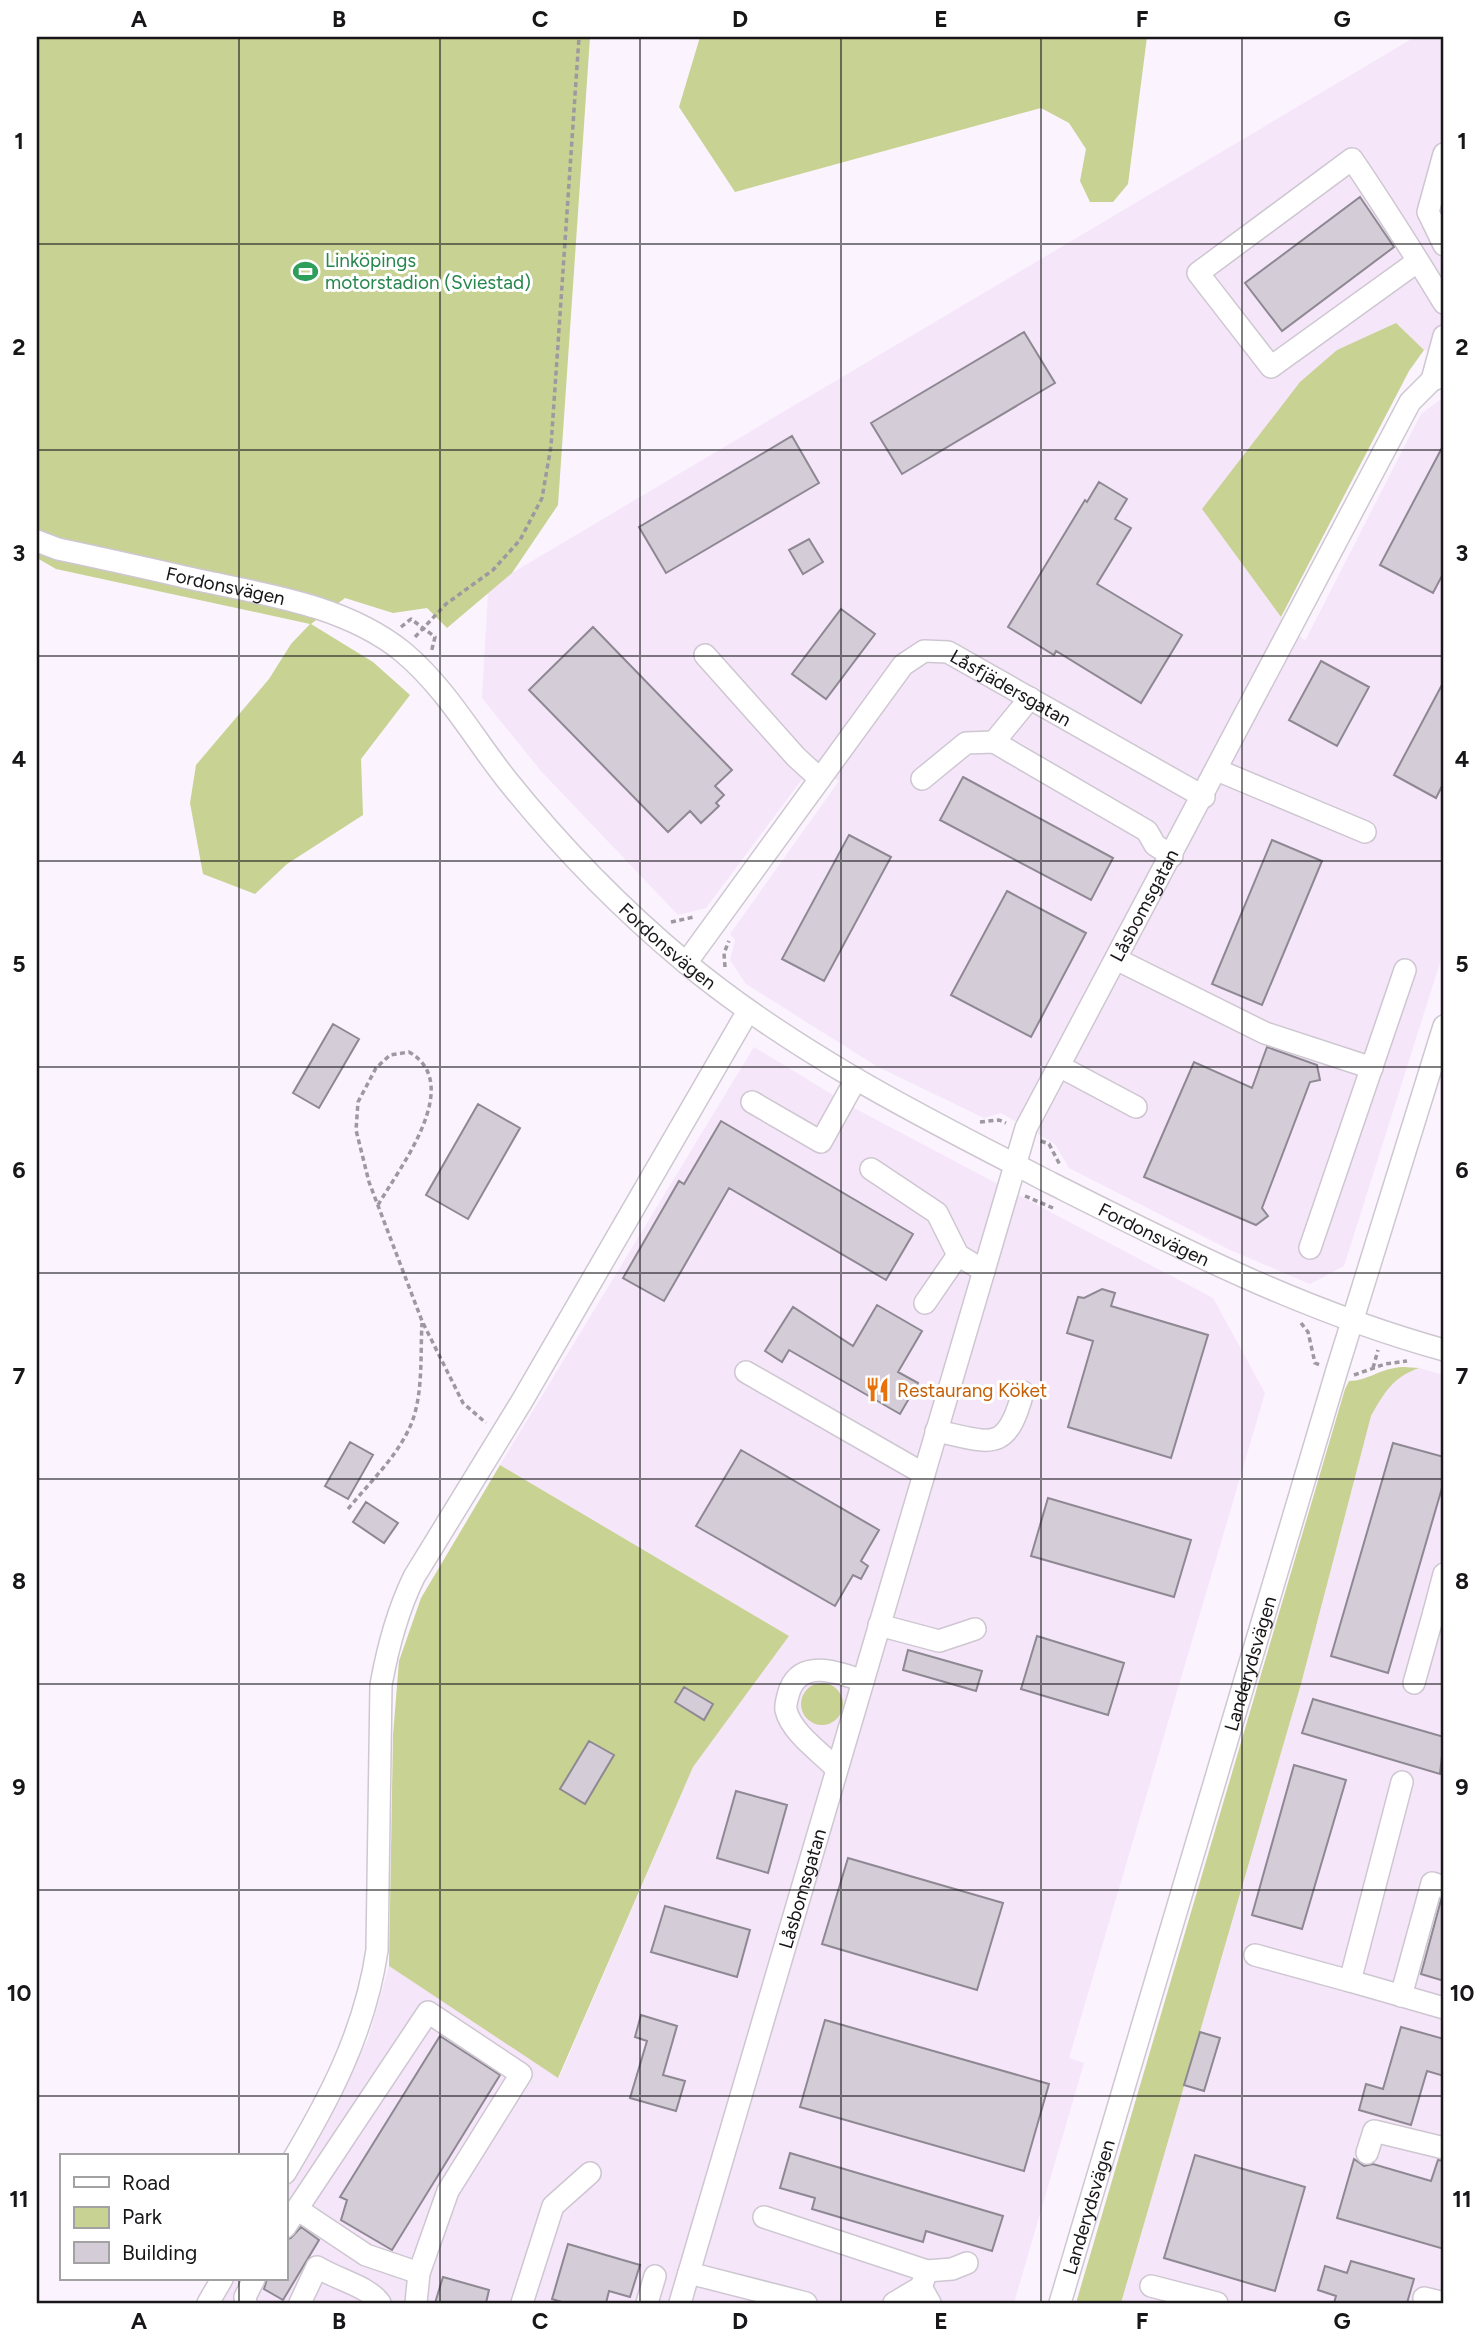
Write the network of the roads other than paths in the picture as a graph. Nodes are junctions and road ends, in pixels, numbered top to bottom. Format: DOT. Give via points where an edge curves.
graph roads {
  1 [pos="1444,154"];
  2 [pos="1444,246"];
  3 [pos="1418,261"];
  4 [pos="1444,303"];
  5 [pos="1444,336"];
  6 [pos="1438,378"];
  7 [pos="37,541"];
  8 [pos="705,655"];
  9 [pos="1030,698"];
  10 [pos="994,742"];
  11 [pos="1217,770"];
  12 [pos="820,779"];
  13 [pos="922,779"];
  14 [pos="1204,797"];
  15 [pos="1366,832"];
  16 [pos="1172,856"];
  17 [pos="1116,959"];
  18 [pos="686,962"];
  19 [pos="1405,970"];
  20 [pos="748,1011"];
  21 [pos="1444,1026"];
  22 [pos="1059,1066"];
  23 [pos="1372,1068"];
  24 [pos="856,1079"];
  25 [pos="752,1102"];
  26 [pos="1136,1107"];
  27 [pos="1015,1164"];
  28 [pos="871,1169"];
  29 [pos="1310,1248"];
  30 [pos="958,1255"];
  31 [pos="984,1271"];
  32 [pos="925,1303"];
  33 [pos="1352,1323"];
  34 [pos="1444,1350"];
  35 [pos="746,1372"];
  36 [pos="1023,1392"];
  37 [pos="936,1431"];
  38 [pos="924,1474"];
  39 [pos="1444,1574"];
  40 [pos="1439,1614"];
  41 [pos="879,1625"];
  42 [pos="975,1629"];
  43 [pos="863,1681"];
  44 [pos="1414,1683"];
  45 [pos="836,1768"];
  46 [pos="1402,1782"];
  47 [pos="1444,1887"];
  48 [pos="1255,1955"];
  49 [pos="1350,1981"];
  50 [pos="1401,1996"];
  51 [pos="1444,2008"];
  52 [pos="1443,2144"];
  53 [pos="1367,2153"];
  54 [pos="287,2169"];
  55 [pos="590,2173"];
  56 [pos="297,2209"];
  57 [pos="764,2217"];
  58 [pos="287,2224"];
  59 [pos="967,2263"];
  60 [pos="419,2273"];
  61 [pos="689,2273"];
  62 [pos="655,2276"];
  63 [pos="221,2280"];
  64 [pos="254,2280"];
  65 [pos="1151,2286"];
  66 [pos="926,2287"];
  67 [pos="208,2303"];
  68 [pos="246,2303"];
  69 [pos="300,2303"];
  70 [pos="380,2303"];
  71 [pos="416,2303"];
  72 [pos="522,2303"];
  73 [pos="647,2303"];
  74 [pos="680,2303"];
  75 [pos="806,2303"];
  76 [pos="894,2303"];
  77 [pos="1060,2303"];
  78 [pos="1217,2303"];
  1 -- 2 [label="street" via="1428,212"];
  3 -- 3 [label="street" via="1352,159 1198,272 1271,367"];
  3 -- 4 [label="street"];
  5 -- 6 [label="street"];
  6 -- 11 [label="street, Låsbomsgatan" via="1410,402"];
  7 -- 18 [label="street, Fordonsvägen" via="281,598 336,616 401,651 450,702 553,836 612,898"];
  8 -- 12 [label="street"];
  9 -- 10 [label="street"];
  9 -- 12 [label="street, Låsfjädersgatan" via="948,652 924,651 903,664"];
  9 -- 14 [label="street, Låsfjädersgatan"];
  10 -- 13 [label="street" via="966,743"];
  10 -- 16 [label="street" via="1147,831 1155,845"];
  11 -- 14 [label="street, Låsbomsgatan"];
  11 -- 15 [label="street"];
  12 -- 18 [label="street, Låsfjädersgatan"];
  14 -- 16 [label="street, Låsbomsgatan"];
  16 -- 17 [label="street, Låsbomsgatan"];
  17 -- 22 [label="street, Låsbomsgatan"];
  17 -- 23 [label="street" via="1265,1033"];
  18 -- 20 [label="street, Fordonsvägen"];
  19 -- 23 [label="street"];
  20 -- 24 [label="street, Fordonsvägen"];
  20 -- 54 [label="street" via="399,1608 381,1685 377,1950 371,1989 341,2073"];
  21 -- 33 [label="street, Landerydsvägen"];
  22 -- 26 [label="street"];
  22 -- 27 [label="street, Låsbomsgatan" via="1024,1133"];
  23 -- 29 [label="street"];
  24 -- 25 [label="street" via="821,1142"];
  24 -- 27 [label="street, Fordonsvägen"];
  27 -- 31 [label="street, Låsbomsgatan"];
  27 -- 33 [label="street, Fordonsvägen" via="1177,1246"];
  28 -- 30 [label="street" via="937,1213"];
  30 -- 31 [label="street"];
  30 -- 32 [label="street"];
  31 -- 37 [label="street, Låsbomsgatan"];
  33 -- 34 [label="street, Fordonsvägen"];
  33 -- 77 [label="street, Landerydsvägen"];
  35 -- 38 [label="street"];
  36 -- 37 [label="street" via="1015,1421 1004,1436 990,1442"];
  37 -- 38 [label="street, Låsbomsgatan"];
  38 -- 41 [label="street, Låsbomsgatan"];
  39 -- 40 [label="street"];
  40 -- 44 [label="street"];
  41 -- 42 [label="street" via="939,1641"];
  41 -- 43 [label="street, Låsbomsgatan"];
  43 -- 45 [label="street, Låsbomsgatan"];
  43 -- 45 [label="street" via="836,1671 810,1671 800,1676 788,1696 786,1709 791,1721"];
  45 -- 61 [label="street, Låsbomsgatan"];
  46 -- 49 [label="street"];
  47 -- 50 [label="street" via="1432,1883"];
  48 -- 49 [label="street"];
  49 -- 50 [label="street"];
  50 -- 51 [label="street"];
  52 -- 53 [label="street" via="1374,2131"];
  55 -- 72 [label="street" via="566,2191 550,2212"];
  56 -- 58 [label="street"];
  56 -- 60 [label="street" via="366,2255"];
  56 -- 60 [label="street" via="428,2012 521,2074 448,2191"];
  57 -- 66 [label="street"];
  59 -- 66 [label="street"];
  60 -- 71 [label="street"];
  61 -- 74 [label="street, Låsbomsgatan"];
  61 -- 75 [label="street"];
  62 -- 73 [label="street"];
  63 -- 67 [label="street"];
  64 -- 68 [label="street"];
  65 -- 78 [label="street"];
  66 -- 76 [label="street"];
  69 -- 70 [label="street" via="317,2267 372,2291"];
}
